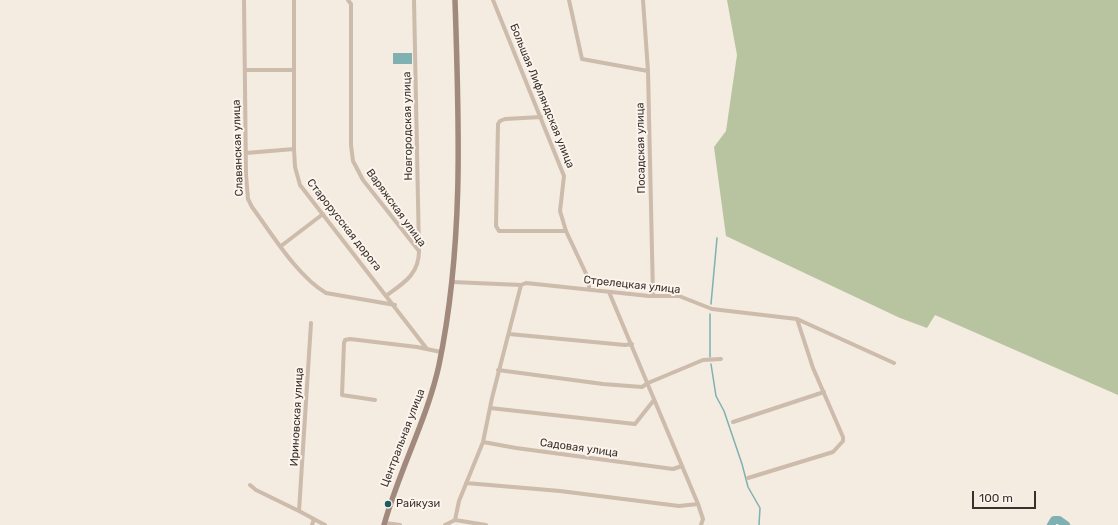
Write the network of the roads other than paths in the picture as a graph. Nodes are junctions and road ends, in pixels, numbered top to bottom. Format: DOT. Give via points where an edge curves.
graph roads {
  1 [pos="244,0"];
  2 [pos="294,0"];
  3 [pos="348,0"];
  4 [pos="414,0"];
  5 [pos="455,0"];
  6 [pos="493,0"];
  7 [pos="569,0"];
  8 [pos="642,0"];
  9 [pos="245,70"];
  10 [pos="293,70"];
  11 [pos="648,71"];
  12 [pos="541,117"];
  13 [pos="294,149"];
  14 [pos="246,153"];
  15 [pos="322,214"];
  16 [pos="566,231"];
  17 [pos="281,246"];
  18 [pos="419,251"];
  19 [pos="453,282"];
  20 [pos="521,284"];
  21 [pos="589,289"];
  22 [pos="609,292"];
  23 [pos="387,295"];
  24 [pos="653,296"];
  25 [pos="395,305"];
  26 [pos="797,319"];
  27 [pos="311,324"];
  28 [pos="509,334"];
  29 [pos="632,344"];
  30 [pos="427,349"];
  31 [pos="441,352"];
  32 [pos="721,359"];
  33 [pos="894,363"];
  34 [pos="498,370"];
  35 [pos="648,382"];
  36 [pos="824,392"];
  37 [pos="375,400"];
  38 [pos="654,400"];
  39 [pos="490,408"];
  40 [pos="733,422"];
  41 [pos="483,442"];
  42 [pos="682,466"];
  43 [pos="748,478"];
  44 [pos="466,483"];
  45 [pos="250,486"];
  46 [pos="698,504"];
  47 [pos="300,511"];
  48 [pos="314,519"];
  49 [pos="455,520"];
  50 [pos="385,524"];
  51 [pos="312,525"];
  52 [pos="325,525"];
  53 [pos="400,525"];
  54 [pos="445,525"];
  55 [pos="486,525"];
  56 [pos="701,525"];
  1 -- 9 [label="street, Славянская улица"];
  2 -- 10 [label="street, Старорусская дорога"];
  3 -- 18 [label="street, Варяжская улица" via="351,4 353,161 363,180"];
  4 -- 18 [label="street, Новгородская улица"];
  5 -- 19 [label="main road, Центральная улица" via="459,174"];
  6 -- 12 [label="street, Большая Лифляндская улица"];
  7 -- 11 [label="street" via="582,59"];
  8 -- 11 [label="street, Посадская улица"];
  9 -- 10 [label="street"];
  9 -- 14 [label="street, Славянская улица"];
  10 -- 13 [label="street, Старорусская дорога"];
  11 -- 24 [label="street, Посадская улица"];
  12 -- 16 [label="street, Большая Лифляндская улица" via="564,176 560,211"];
  12 -- 16 [label="street" via="505,119 498,124 496,226 500,231"];
  13 -- 14 [label="street"];
  13 -- 15 [label="street, Старорусская дорога" via="295,168 300,185"];
  14 -- 17 [label="street, Славянская улица" via="248,199"];
  15 -- 17 [label="street"];
  15 -- 23 [label="street, Старорусская дорога"];
  16 -- 21 [label="street, Большая Лифляндская улица" via="589,280"];
  17 -- 25 [label="street, Славянская улица" via="316,287 326,292"];
  18 -- 23 [label="street, Варяжская улица" via="418,267 414,274"];
  19 -- 20 [label="street, Стрелецкая улица"];
  19 -- 31 [label="main road, Центральная улица"];
  20 -- 21 [label="street, Стрелецкая улица"];
  20 -- 28 [label="street"];
  21 -- 22 [label="street, Стрелецкая улица"];
  22 -- 24 [label="street, Стрелецкая улица"];
  22 -- 29 [label="street"];
  23 -- 25 [label="street, Старорусская дорога"];
  24 -- 26 [label="street, Стрелецкая улица" via="679,296 712,309"];
  25 -- 30 [label="street, Старорусская дорога"];
  26 -- 33 [label="street, Стрелецкая улица"];
  26 -- 36 [label="street"];
  27 -- 47 [label="street, Ириновская улица"];
  28 -- 29 [label="street" via="625,346"];
  28 -- 34 [label="street"];
  29 -- 35 [label="street"];
  30 -- 31 [label="street"];
  30 -- 37 [label="street" via="345,340 342,395"];
  31 -- 50 [label="main road, Центральная улица" via="426,410 401,469"];
  32 -- 35 [label="street" via="703,360"];
  34 -- 35 [label="street" via="603,384 642,387"];
  34 -- 39 [label="street"];
  35 -- 38 [label="street"];
  36 -- 40 [label="street"];
  36 -- 43 [label="street" via="843,437 833,452"];
  38 -- 39 [label="street" via="635,424"];
  38 -- 42 [label="street"];
  39 -- 41 [label="street"];
  41 -- 42 [label="street, Садовая улица" via="673,469"];
  41 -- 44 [label="street"];
  42 -- 46 [label="street"];
  44 -- 46 [label="street" via="679,506"];
  44 -- 49 [label="street"];
  45 -- 47 [label="street"];
  46 -- 56 [label="street"];
  47 -- 48 [label="street"];
  48 -- 51 [label="street"];
  48 -- 52 [label="street"];
  49 -- 54 [label="street"];
  49 -- 55 [label="street"];
  50 -- 53 [label="street"];
}
